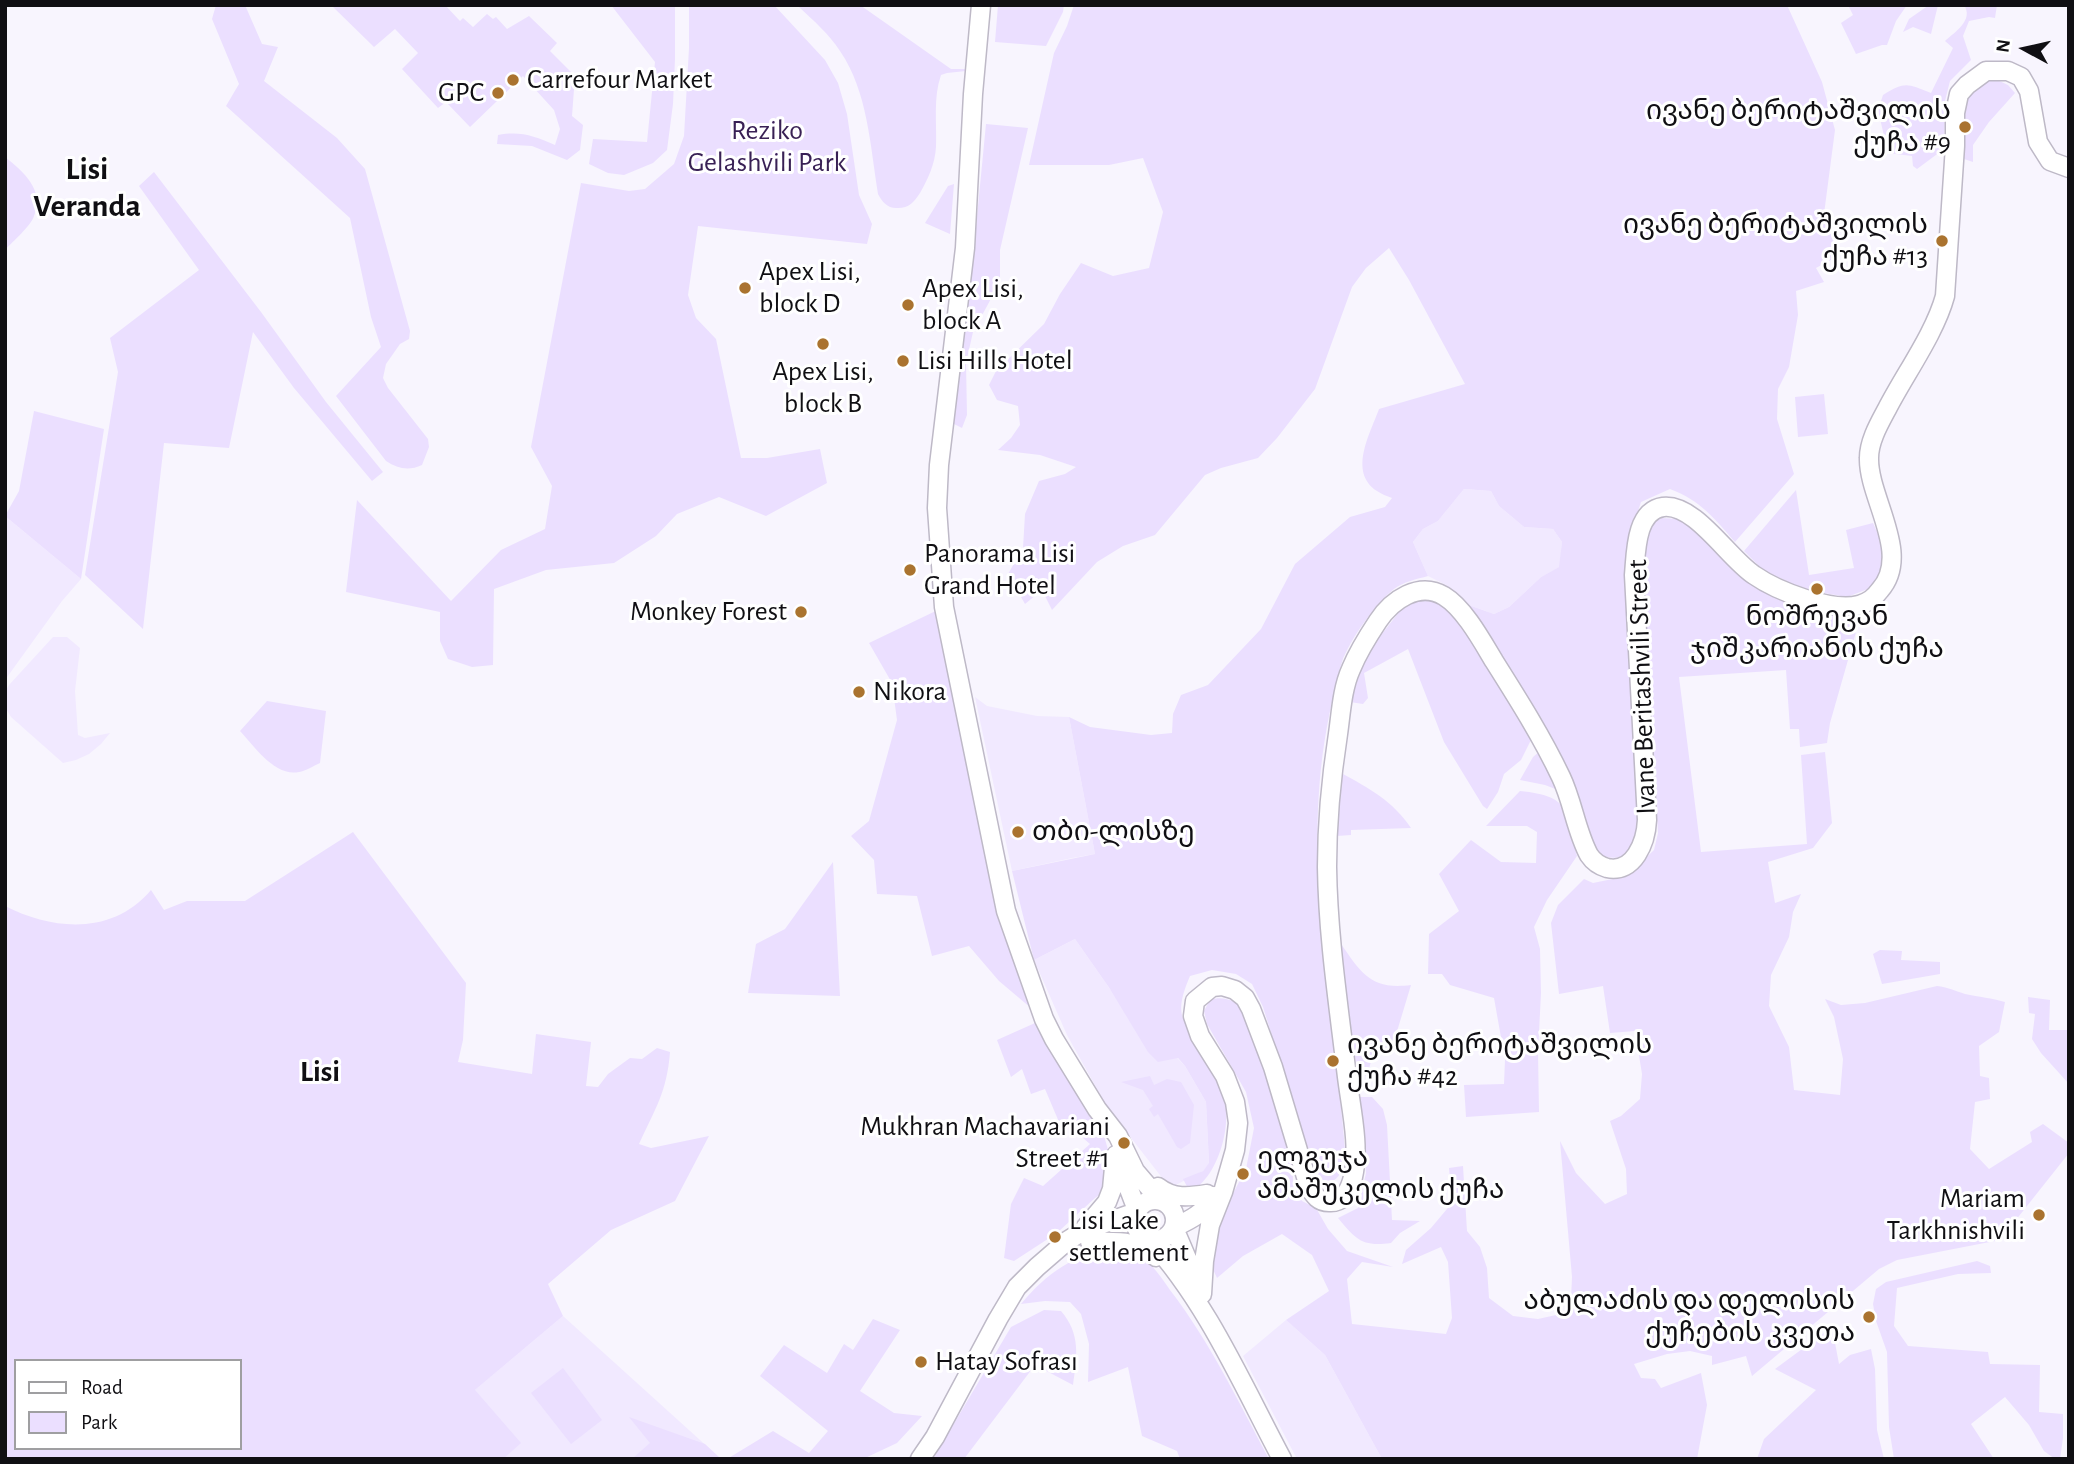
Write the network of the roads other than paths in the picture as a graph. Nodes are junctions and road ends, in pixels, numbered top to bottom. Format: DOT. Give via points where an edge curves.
graph roads {
  1 [pos="981,5"];
  2 [pos="2069,168"];
  3 [pos="1121,1154"];
  4 [pos="1228,1168"];
  5 [pos="1208,1194"];
  6 [pos="1164,1202"];
  7 [pos="1137,1211"];
  8 [pos="1174,1227"];
  9 [pos="1087,1236"];
  10 [pos="1145,1237"];
  11 [pos="1200,1300"];
  12 [pos="920,1459"];
  13 [pos="1282,1459"];
  1 -- 3 [label="main road" via="965,248 939,464 937,508 944,607 1006,911 1044,1019"];
  2 -- 4 [label="main road, Ivane Beritashvili Street" via="2050,161 2038,142 2029,92 2021,77 2008,71 1986,71 1959,94 1945,296 1870,445 1868,461 1891,544 1892,566 1889,579 1870,601 1839,606 1791,594 1754,575 1687,513 1659,507 1646,516 1634,575 1647,820 1641,849 1628,864 1602,867 1590,858 1562,779 1540,736 1456,606 1443,596 1421,590 1399,599 1379,619 1350,671 1342,702 1327,836 1335,975 1354,1134 1353,1178 1346,1195 1337,1202 1316,1198 1251,1009 1235,990 1222,986 1212,987 1195,1001 1193,1016 1236,1102 1238,1135"];
  3 -- 5 [label="main road" via="1169,1195"];
  3 -- 6 [label="main road"];
  3 -- 7 [label="main road"];
  3 -- 9 [label="main road" via="1107,1202"];
  4 -- 5 [label="main road"];
  4 -- 8 [label="main road" via="1206,1209"];
  4 -- 11 [label="main road" via="1210,1225"];
  5 -- 6 [label="main road" via="1188,1204"];
  6 -- 7 [label="main road" via="1146,1202"];
  6 -- 8 [label="main road" via="1174,1211"];
  7 -- 9 [label="main road"];
  7 -- 10 [label="main road" via="1135,1224"];
  8 -- 10 [label="main road" via="1163,1238"];
  8 -- 11 [label="main road"];
  9 -- 10 [label="main road"];
  9 -- 11 [label="main road" via="1142,1246"];
  9 -- 12 [label="main road" via="1049,1257 1017,1287"];
  10 -- 11 [label="main road"];
  11 -- 13 [label="main road"];
}
